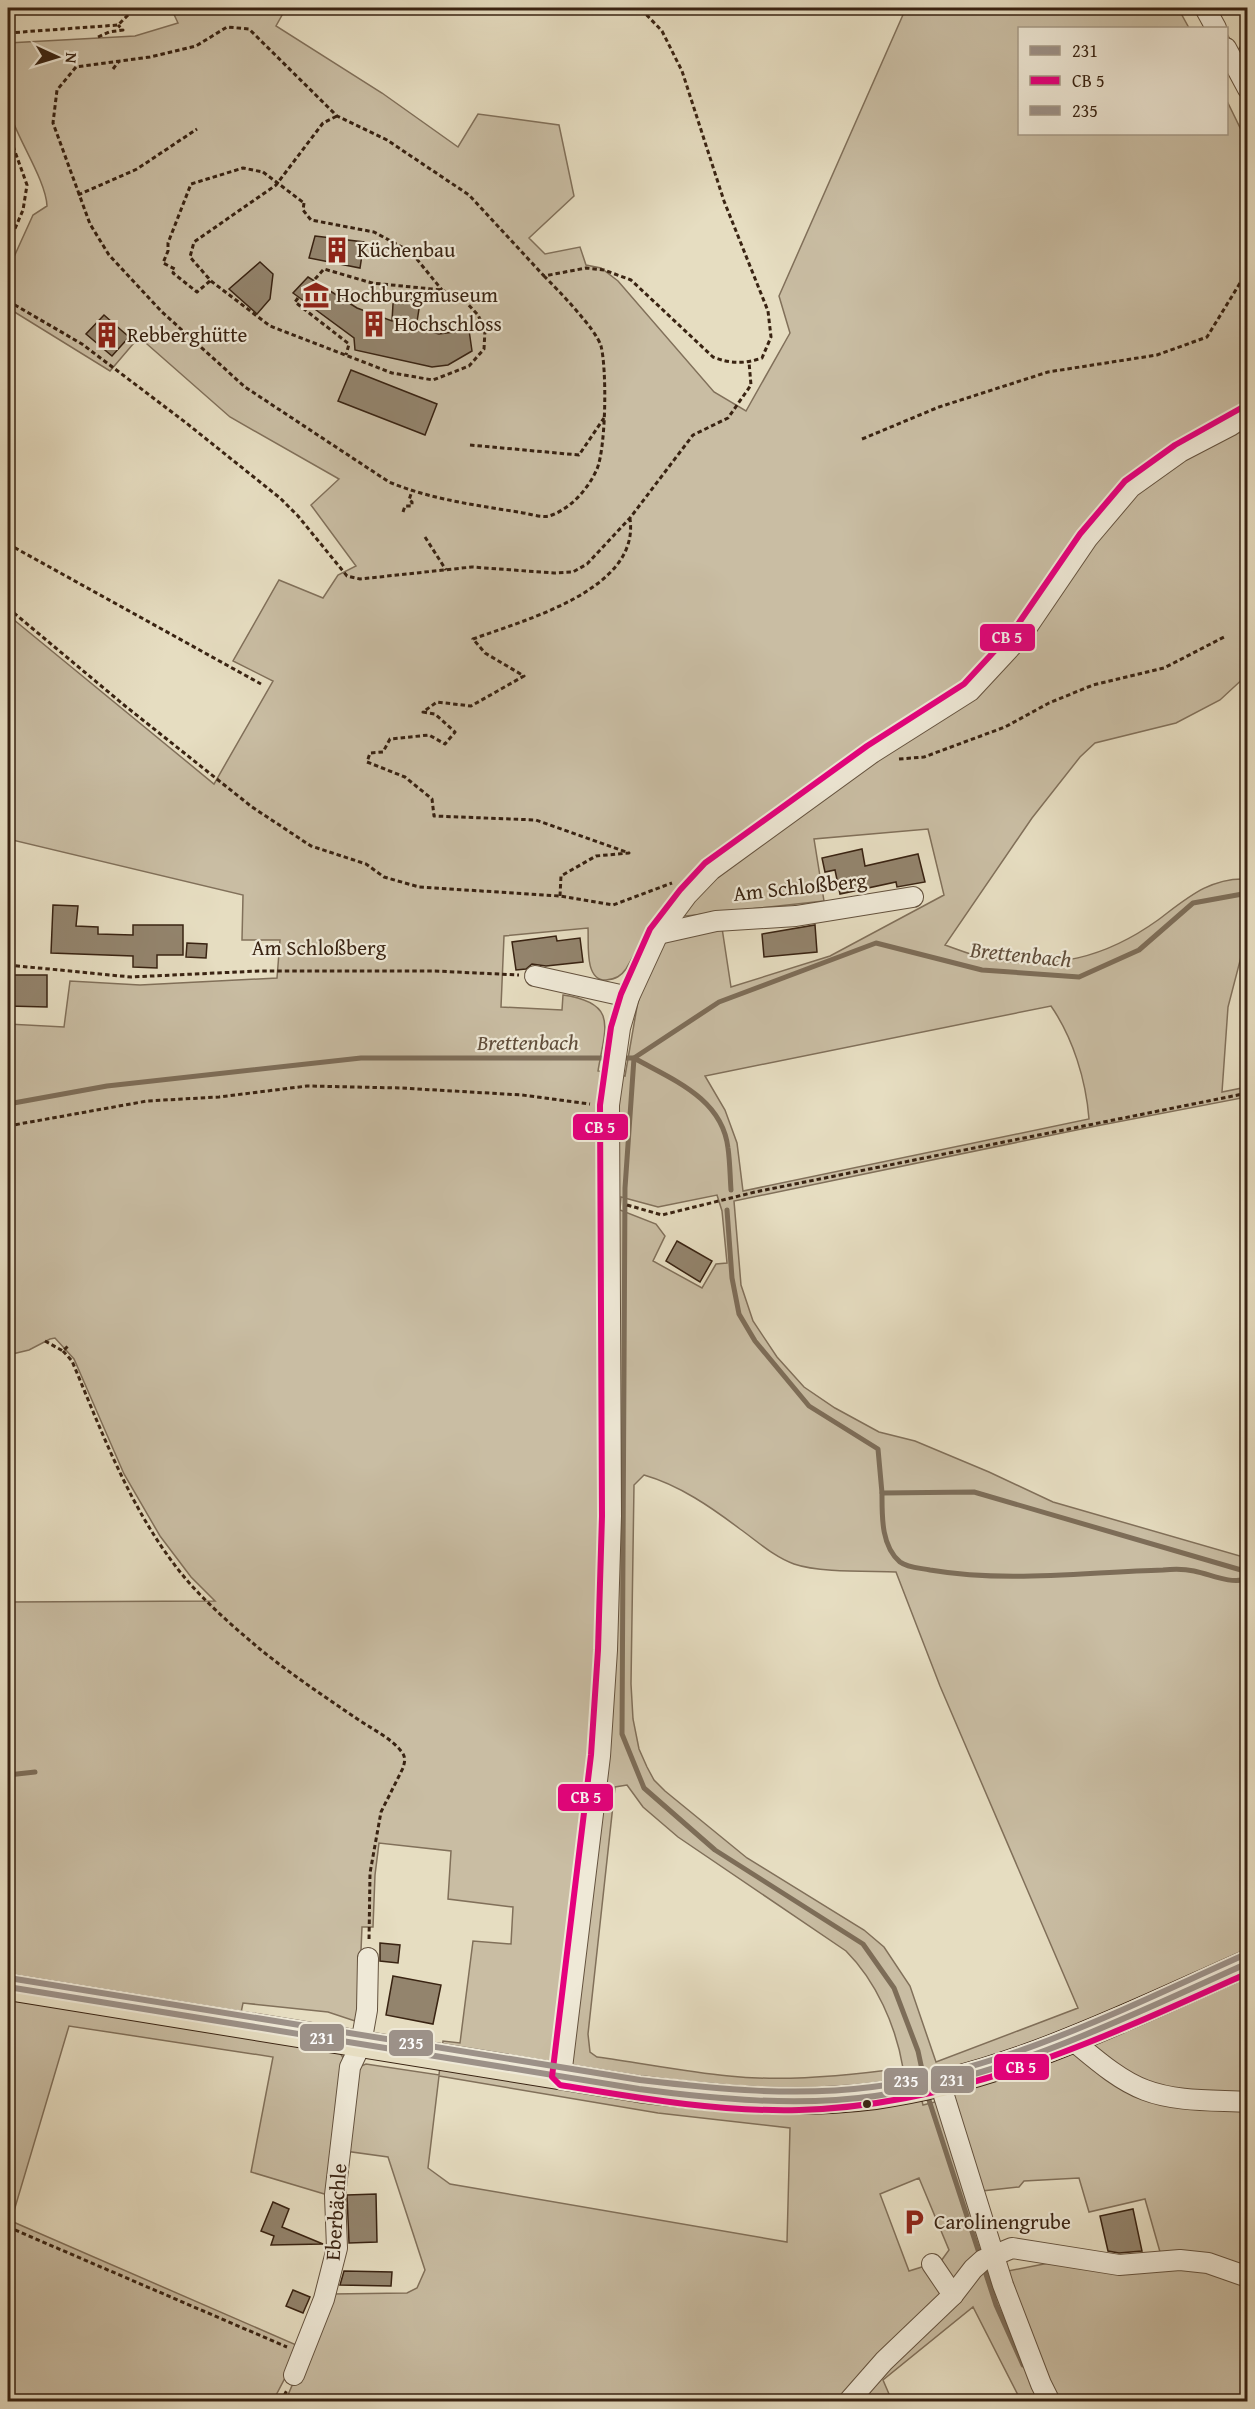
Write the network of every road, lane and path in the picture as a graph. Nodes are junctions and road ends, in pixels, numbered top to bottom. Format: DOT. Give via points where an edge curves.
graph roads {
  1 [pos="135,8"];
  2 [pos="640,8"];
  3 [pos="1205,8"];
  4 [pos="118,25"];
  5 [pos="1215,27"];
  6 [pos="8,33"];
  7 [pos="98,37"];
  8 [pos="1228,50"];
  9 [pos="119,60"];
  10 [pos="113,69"];
  11 [pos="1248,88"];
  12 [pos="337,116"];
  13 [pos="197,129"];
  14 [pos="8,132"];
  15 [pos="78,195"];
  16 [pos="8,245"];
  17 [pos="1248,270"];
  18 [pos="543,276"];
  19 [pos="315,279"];
  20 [pos="211,281"];
  21 [pos="442,290"];
  22 [pos="298,298"];
  23 [pos="8,301"];
  24 [pos="345,355"];
  25 [pos="749,362"];
  26 [pos="1248,414"];
  27 [pos="605,416"];
  28 [pos="862,439"];
  29 [pos="470,445"];
  30 [pos="412,491"];
  31 [pos="403,512"];
  32 [pos="630,518"];
  33 [pos="425,537"];
  34 [pos="8,544"];
  35 [pos="446,570"];
  36 [pos="8,608"];
  37 [pos="1226,636"];
  38 [pos="261,684"];
  39 [pos="877,750"];
  40 [pos="687,895"];
  41 [pos="560,896"];
  42 [pos="914,897"];
  43 [pos="658,934"];
  44 [pos="8,965"];
  45 [pos="535,976"];
  46 [pos="629,997"];
  47 [pos="1248,1093"];
  48 [pos="592,1104"];
  49 [pos="8,1126"];
  50 [pos="630,1206"];
  51 [pos="45,1341"];
  52 [pos="69,1345"];
  53 [pos="63,1351"];
  54 [pos="368,1958"];
  55 [pos="1248,1962"];
  56 [pos="8,1987"];
  57 [pos="1071,2039"];
  58 [pos="361,2043"];
  59 [pos="561,2076"];
  60 [pos="930,2086"];
  61 [pos="1248,2102"];
  62 [pos="8,2226"];
  63 [pos="986,2259"];
  64 [pos="932,2264"];
  65 [pos="1248,2277"];
  66 [pos="953,2295"];
  67 [pos="302,2354"];
  68 [pos="294,2375"];
  69 [pos="848,2402"];
  70 [pos="1050,2402"];
  1 -- 4 [label="path"];
  2 -- 25 [label="path" via="662,32 682,71 724,201 768,311 771,337 762,358"];
  3 -- 5 [label="street"];
  4 -- 6 [label="path"];
  4 -- 7 [label="path" via="123,30"];
  8 -- 11 [label="street"];
  9 -- 10 [label="path"];
  9 -- 12 [label="path" via="196,46 227,27 249,29"];
  9 -- 15 [label="path" via="76,67 57,90 53,123"];
  12 -- 18 [label="path" via="387,140 469,195"];
  12 -- 20 [label="path" via="323,123 276,185 194,242 189,257"];
  13 -- 15 [label="path" via="137,169"];
  14 -- 16 [label="path" via="27,185 24,210"];
  15 -- 30 [label="path" via="109,255 162,312 245,387 389,482"];
  17 -- 28 [label="path" via="1207,338 1157,355 1048,372 939,407"];
  18 -- 25 [label="path" via="586,268 631,280 713,357 730,363"];
  18 -- 27 [label="path" via="570,303 601,345"];
  19 -- 21 [label="path" via="324,269 372,283"];
  20 -- 21 [label="path, bridge" via="197,292 173,273 175,269 163,263 168,243 191,184 243,168 263,172 304,203 303,210 311,220 375,232 411,252"];
  20 -- 24 [label="path" via="270,326"];
  21 -- 24 [label="path" via="465,301 485,330 484,348 469,366 433,380 392,373"];
  22 -- 24 [label="path" via="294,302 349,344"];
  23 -- 35 [label="path" via="82,344 280,498 347,576 360,579"];
  25 -- 32 [label="path" via="751,385 728,417 693,435"];
  26 -- 39 [label="street" via="1180,452 1131,487 1087,539 1021,636 970,691"];
  27 -- 29 [label="path" via="579,455"];
  27 -- 30 [label="path" via="597,468 574,503 548,516 462,504"];
  30 -- 31 [label="path" via="412,506 405,506"];
  32 -- 35 [label="path" via="587,564 573,572 472,567"];
  32 -- 41 [label="path" via="632,534 616,568 576,599 473,639 485,653 524,676 471,706 437,702 423,712 435,714 455,732 445,744 429,735 390,738 383,752 370,753 367,762 405,777 432,799 434,816 536,820 628,854 596,856 561,876"];
  33 -- 35 [label="path"];
  34 -- 38 [label="path"];
  36 -- 41 [label="path" via="252,807 311,846 366,864 384,877 419,887"];
  37 -- 39 [label="path" via="1164,668 1093,686 1049,703 1005,727 924,758 888,758"];
  39 -- 40 [label="street" via="711,870"];
  40 -- 41 [label="path" via="672,883 613,905"];
  40 -- 43 [label="street"];
  42 -- 43 [label="street, Am Schloßberg" via="796,916 716,921"];
  43 -- 46 [label="street"];
  44 -- 45 [label="path, Am Schloßberg" via="131,976 435,971"];
  45 -- 46 [label="street"];
  46 -- 59 [label="street" via="620,1029 609,1116 611,1473 607,1650 600,1756"];
  47 -- 50 [label="path" via="755,1192 662,1215"];
  48 -- 49 [label="path" via="500,1093 307,1086 147,1101"];
  51 -- 53 [label="path"];
  52 -- 53 [label="path"];
  53 -- 54 [label="path" via="72,1361 136,1506 186,1578 260,1649 404,1754 403,1768 381,1812 370,1873"];
  54 -- 58 [label="street, Eberbächle" via="367,2010"];
  55 -- 57 [label="main road"];
  56 -- 58 [label="main road"];
  57 -- 60 [label="main road" via="992,2070"];
  57 -- 61 [label="street" via="1144,2090 1168,2096"];
  58 -- 59 [label="main road"];
  58 -- 67 [label="street, Eberbächle" via="350,2067 335,2195 337,2248 324,2298"];
  59 -- 60 [label="main road" via="693,2096 759,2100 832,2100"];
  60 -- 63 [label="street"];
  62 -- 67 [label="path"];
  63 -- 65 [label="street" via="1012,2247 1119,2265 1180,2260"];
  63 -- 66 [label="street"];
  63 -- 70 [label="street" via="1012,2307"];
  64 -- 66 [label="street"];
  66 -- 69 [label="street" via="884,2361"];
  67 -- 68 [label="street, Eberbächle"];
}
